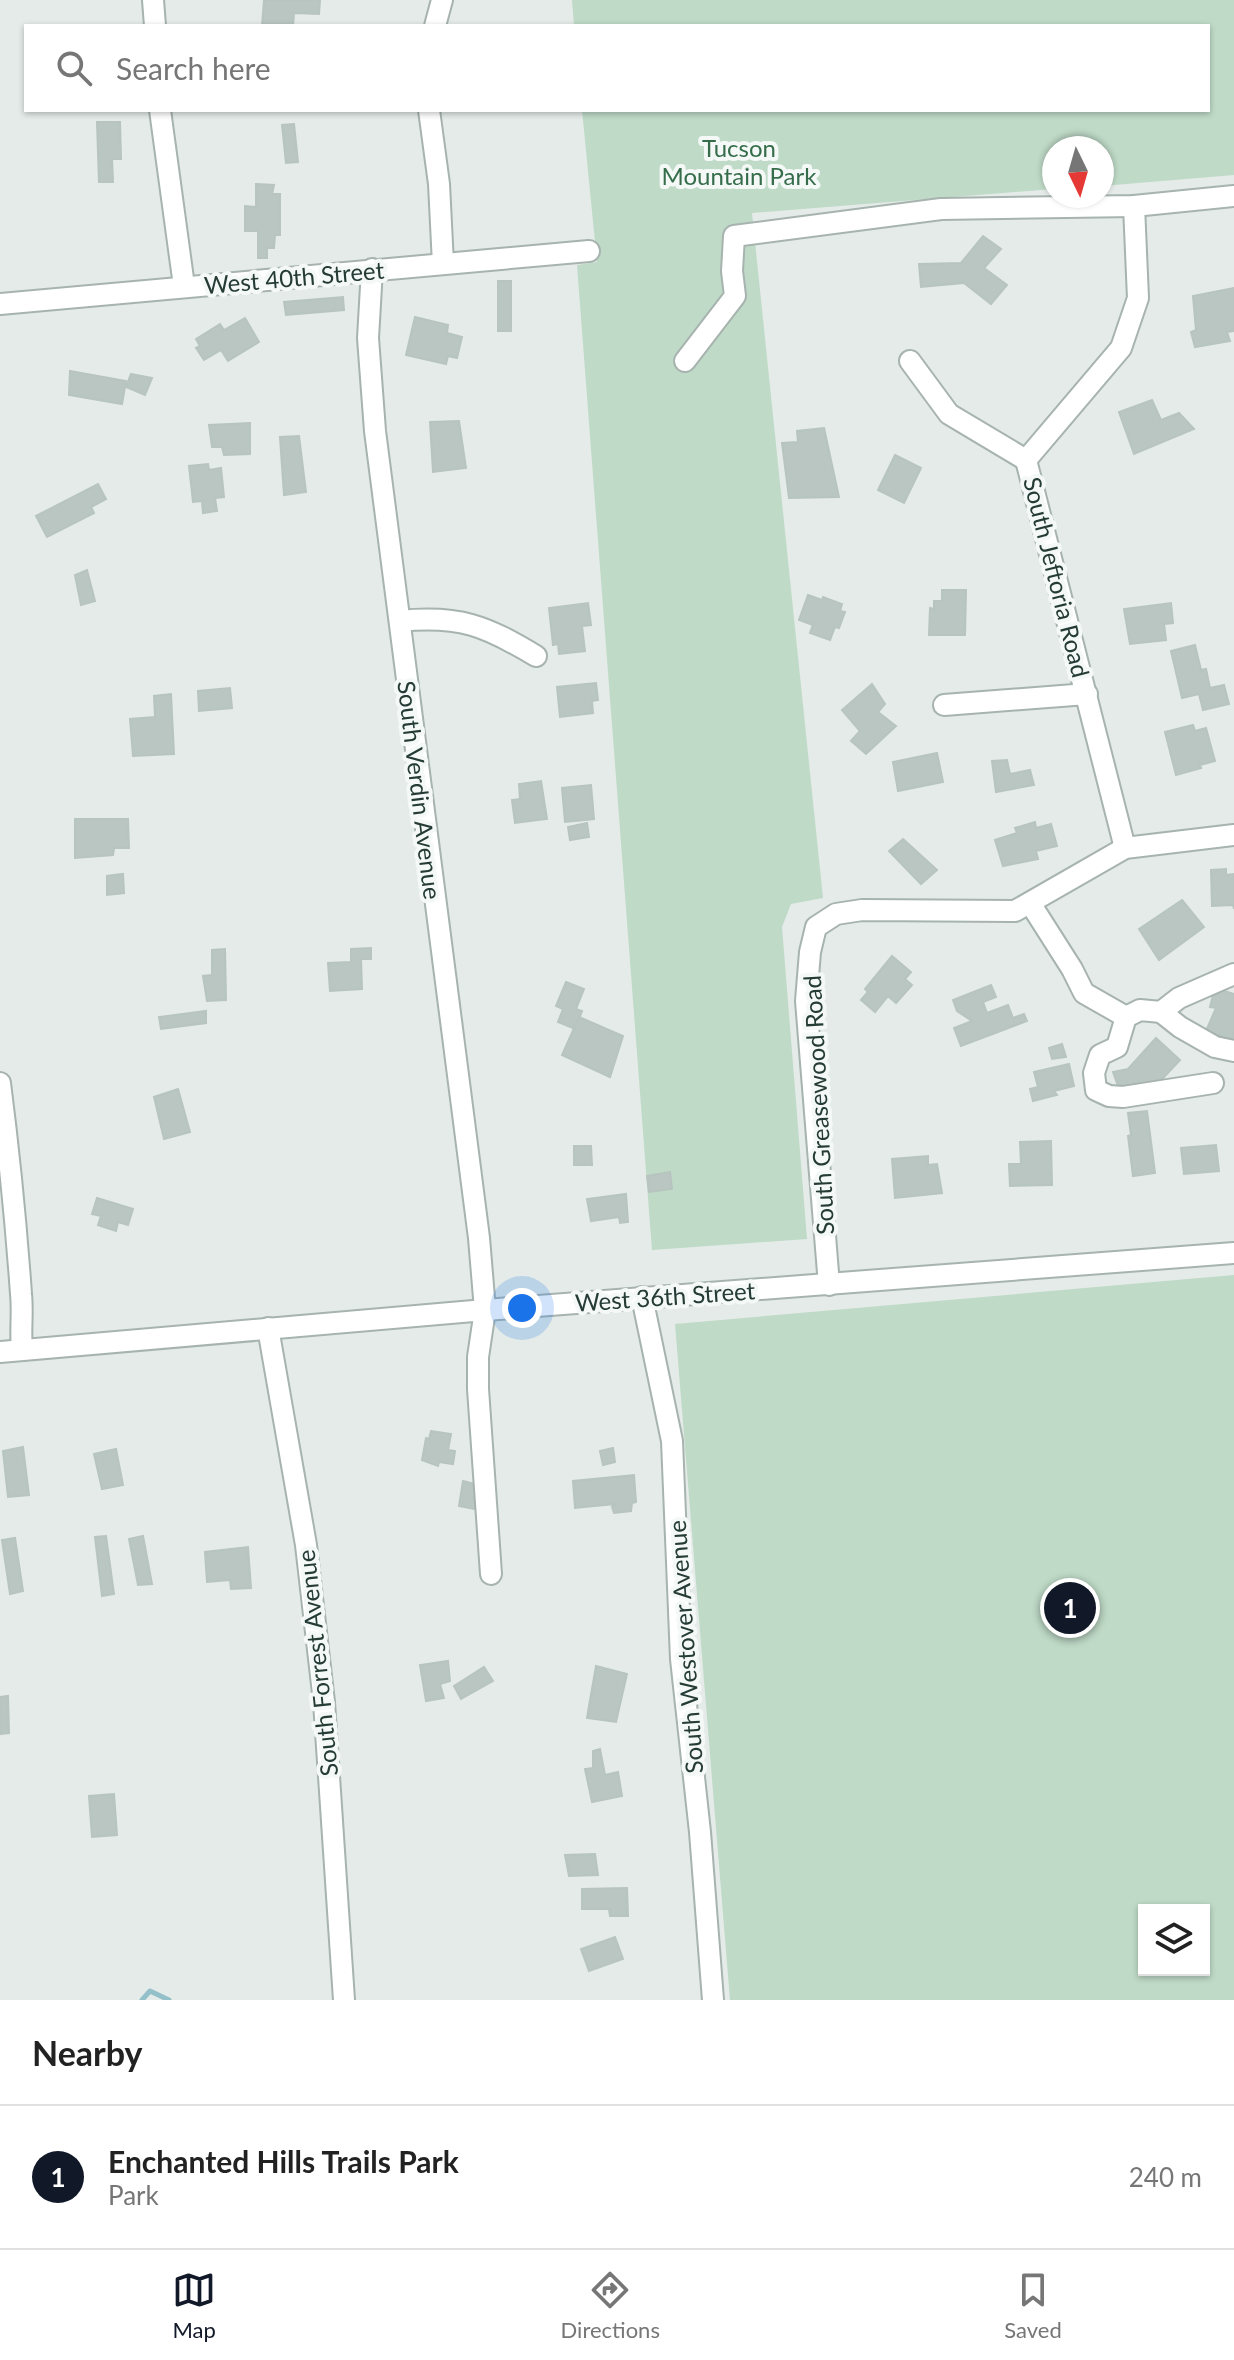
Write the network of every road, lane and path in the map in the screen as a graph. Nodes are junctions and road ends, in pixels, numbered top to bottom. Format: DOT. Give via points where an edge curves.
graph roads {
  1 [pos="153,0"];
  2 [pos="442,0"];
  3 [pos="155,24"];
  4 [pos="436,24"];
  5 [pos="160,112"];
  6 [pos="429,112"];
  7 [pos="1234,196"];
  8 [pos="1134,206"];
  9 [pos="589,251"];
  10 [pos="443,264"];
  11 [pos="372,269"];
  12 [pos="184,286"];
  13 [pos="0,304"];
  14 [pos="685,361"];
  15 [pos="910,361"];
  16 [pos="1026,460"];
  17 [pos="400,621"];
  18 [pos="536,656"];
  19 [pos="1087,694"];
  20 [pos="944,705"];
  21 [pos="1234,835"];
  22 [pos="1125,848"];
  23 [pos="1030,903"];
  24 [pos="1234,974"];
  25 [pos="1161,1012"];
  26 [pos="1126,1017"];
  27 [pos="1234,1051"];
  28 [pos="0,1083"];
  29 [pos="1213,1083"];
  30 [pos="1234,1253"];
  31 [pos="829,1285"];
  32 [pos="642,1297"];
  33 [pos="485,1310"];
  34 [pos="268,1328"];
  35 [pos="22,1350"];
  36 [pos="0,1352"];
  37 [pos="491,1574"];
  38 [pos="344,2000"];
  39 [pos="713,2000"];
  1 -- 3 [label="street"];
  2 -- 4 [label="street"];
  5 -- 12 [label="street"];
  6 -- 10 [label="street"];
  7 -- 8 [label="street"];
  8 -- 14 [label="street" via="941,209 734,236 735,296"];
  8 -- 16 [label="street, South Jeftoria Road" via="1138,298 1121,348"];
  9 -- 10 [label="street, West 40th Street"];
  10 -- 11 [label="street, West 40th Street"];
  11 -- 12 [label="street, West 40th Street"];
  11 -- 17 [label="street, South Verdin Avenue" via="368,367"];
  12 -- 13 [label="street, West 40th Street"];
  15 -- 16 [label="street, South Jeftoria Road" via="949,414"];
  16 -- 19 [label="street, South Jeftoria Road"];
  17 -- 18 [label="street" via="462,621 496,632"];
  17 -- 33 [label="street, South Verdin Avenue"];
  19 -- 20 [label="street, South Jeftoria Road"];
  19 -- 22 [label="street, South Jeftoria Road"];
  21 -- 22 [label="street"];
  22 -- 23 [label="street"];
  23 -- 26 [label="street" via="1084,993"];
  23 -- 31 [label="street, South Greasewood Road" via="1015,911 862,910 836,914 816,927 806,1001"];
  24 -- 25 [label="street" via="1179,998"];
  25 -- 26 [label="street" via="1140,1010"];
  25 -- 27 [label="street" via="1215,1047"];
  26 -- 29 [label="street" via="1117,1047 1100,1055 1096,1090 1123,1097"];
  28 -- 35 [label="street" via="22,1299"];
  30 -- 31 [label="street, West 36th Street"];
  31 -- 32 [label="street, West 36th Street"];
  32 -- 33 [label="street, West 36th Street"];
  32 -- 39 [label="street, South Westover Avenue" via="672,1441 681,1659"];
  33 -- 34 [label="street, West 36th Street"];
  33 -- 37 [label="street, South Verdin Avenue" via="478,1389"];
  34 -- 35 [label="street, West 36th Street"];
  34 -- 38 [label="street, South Forrest Avenue" via="306,1545 324,1702"];
  35 -- 36 [label="street, West 36th Street"];
}
